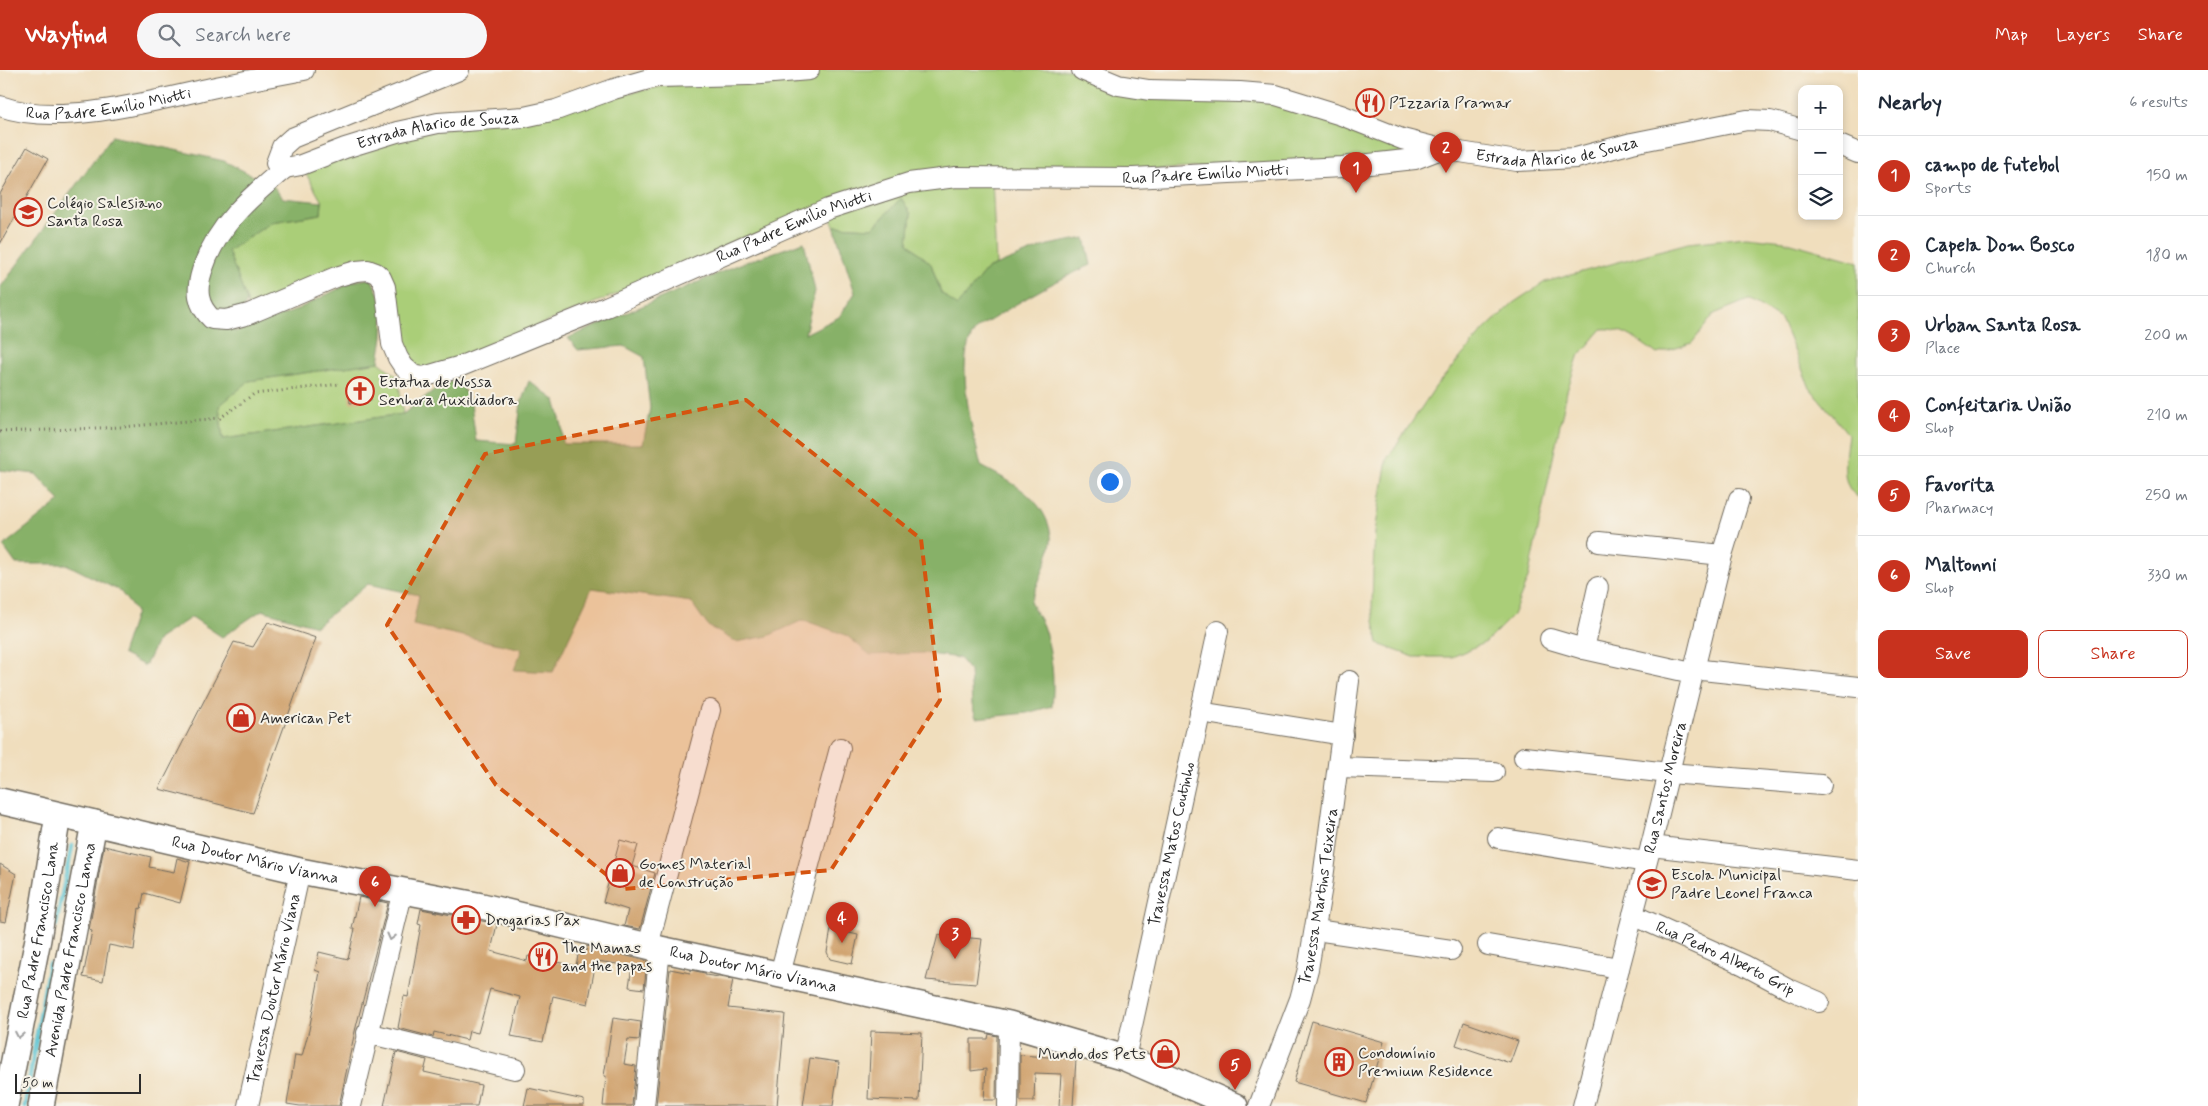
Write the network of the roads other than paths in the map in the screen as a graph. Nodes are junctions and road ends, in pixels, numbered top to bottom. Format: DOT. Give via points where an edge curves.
graph roads {
  1 [pos="304,70"];
  2 [pos="459,70"];
  3 [pos="809,70"];
  4 [pos="1082,70"];
  5 [pos="0,106"];
  6 [pos="1798,129"];
  7 [pos="1843,146"];
  8 [pos="1442,149"];
  9 [pos="1858,152"];
  10 [pos="285,168"];
  11 [pos="1739,499"];
  12 [pos="1599,542"];
  13 [pos="1722,555"];
  14 [pos="1598,587"];
  15 [pos="1218,631"];
  16 [pos="1550,639"];
  17 [pos="1584,649"];
  18 [pos="1693,671"];
  19 [pos="1349,681"];
  20 [pos="1858,687"];
  21 [pos="710,710"];
  22 [pos="1200,712"];
  23 [pos="1343,735"];
  24 [pos="840,748"];
  25 [pos="1524,757"];
  26 [pos="1338,767"];
  27 [pos="1494,772"];
  28 [pos="1668,772"];
  29 [pos="1821,785"];
  30 [pos="0,801"];
  31 [pos="58,814"];
  32 [pos="94,823"];
  33 [pos="1498,838"];
  34 [pos="1648,854"];
  35 [pos="1858,870"];
  36 [pos="300,871"];
  37 [pos="403,890"];
  38 [pos="1633,915"];
  39 [pos="1316,930"];
  40 [pos="38,939"];
  41 [pos="1488,945"];
  42 [pos="70,947"];
  43 [pos="654,947"];
  44 [pos="1451,950"];
  45 [pos="1619,968"];
  46 [pos="780,974"];
  47 [pos="1818,1002"];
  48 [pos="1009,1024"];
  49 [pos="367,1033"];
  50 [pos="1125,1058"];
  51 [pos="515,1069"];
  52 [pos="5,1106"];
  53 [pos="41,1106"];
  54 [pos="248,1106"];
  55 [pos="351,1106"];
  56 [pos="644,1106"];
  57 [pos="1008,1106"];
  58 [pos="1235,1106"];
  59 [pos="1259,1106"];
  60 [pos="1584,1106"];
  1 -- 5 [label="street, Rua Padre Emílio Miotti" via="67,115 46,115"];
  2 -- 10 [label="street, Estrada Alarico de Souza" via="292,138 282,147 276,163"];
  3 -- 10 [label="street, Estrada Alarico de Souza" via="656,77 556,110 524,117 438,123 397,132"];
  4 -- 8 [label="street, Estrada Alarico de Souza" via="1118,85 1149,90 1276,95 1341,115 1402,139"];
  6 -- 8 [label="street, Estrada Alarico de Souza" via="1770,120 1747,120 1557,160 1517,161"];
  7 -- 9 [label="street"];
  8 -- 10 [label="street, Rua Padre Emílio Miotti" via="1416,160 1342,167 1133,178 956,177 909,183 828,210 606,307 461,366 423,377 413,375 404,367 392,344 385,287 381,278 368,270 336,277 249,314 226,320 212,319 203,311 198,300 198,284 208,252 229,219"];
  11 -- 13 [label="street, Rua Santos Moreira"];
  12 -- 13 [label="street"];
  13 -- 18 [label="street, Rua Santos Moreira"];
  14 -- 17 [label="street"];
  15 -- 22 [label="street, Travessa Matos Coutinho"];
  16 -- 17 [label="street"];
  17 -- 18 [label="street"];
  18 -- 20 [label="street"];
  18 -- 28 [label="street, Rua Santos Moreira"];
  19 -- 23 [label="street, Travessa Martins Teixeira"];
  21 -- 43 [label="street"];
  22 -- 23 [label="street"];
  22 -- 50 [label="street, Travessa Matos Coutinho"];
  23 -- 26 [label="street, Travessa Martins Teixeira"];
  24 -- 46 [label="street"];
  25 -- 28 [label="street"];
  26 -- 27 [label="street"];
  26 -- 39 [label="street, Travessa Martins Teixeira"];
  28 -- 29 [label="street"];
  28 -- 34 [label="street, Rua Santos Moreira"];
  30 -- 31 [label="main road, Rua Doutor Mário Vianna"];
  31 -- 32 [label="main road, Rua Doutor Mário Vianna"];
  31 -- 40 [label="main road, Rua Padre Francisco Lana"];
  32 -- 36 [label="main road, Rua Doutor Mário Vianna"];
  32 -- 42 [label="main road, Avenida Padre Francisco Lanna"];
  33 -- 34 [label="street"];
  34 -- 35 [label="street"];
  34 -- 38 [label="street, Rua Santos Moreira"];
  36 -- 37 [label="main road, Rua Doutor Mário Vianna"];
  36 -- 54 [label="street, Travessa Doutor Mário Viana"];
  37 -- 43 [label="main road, Rua Doutor Mário Vianna"];
  37 -- 49 [label="street, one-way"];
  38 -- 45 [label="street, Rua Santos Moreira"];
  38 -- 47 [label="street, Rua Pedro Alberto Grip" via="1744,964"];
  39 -- 44 [label="street"];
  39 -- 59 [label="street, Travessa Martins Teixeira" via="1300,999"];
  40 -- 42 [label="main road"];
  40 -- 52 [label="main road, Rua Padre Francisco Lana, one-way"];
  41 -- 45 [label="street"];
  42 -- 53 [label="main road, Avenida Padre Francisco Lanna"];
  43 -- 46 [label="main road, Rua Doutor Mário Vianna"];
  43 -- 56 [label="street"];
  45 -- 60 [label="street, Rua Santos Moreira"];
  46 -- 48 [label="main road, Rua Doutor Mário Vianna"];
  48 -- 50 [label="main road, Rua Doutor Mário Vianna"];
  48 -- 57 [label="street"];
  49 -- 51 [label="street"];
  49 -- 55 [label="street"];
  50 -- 58 [label="main road, Rua Doutor Mário Vianna"];
}
